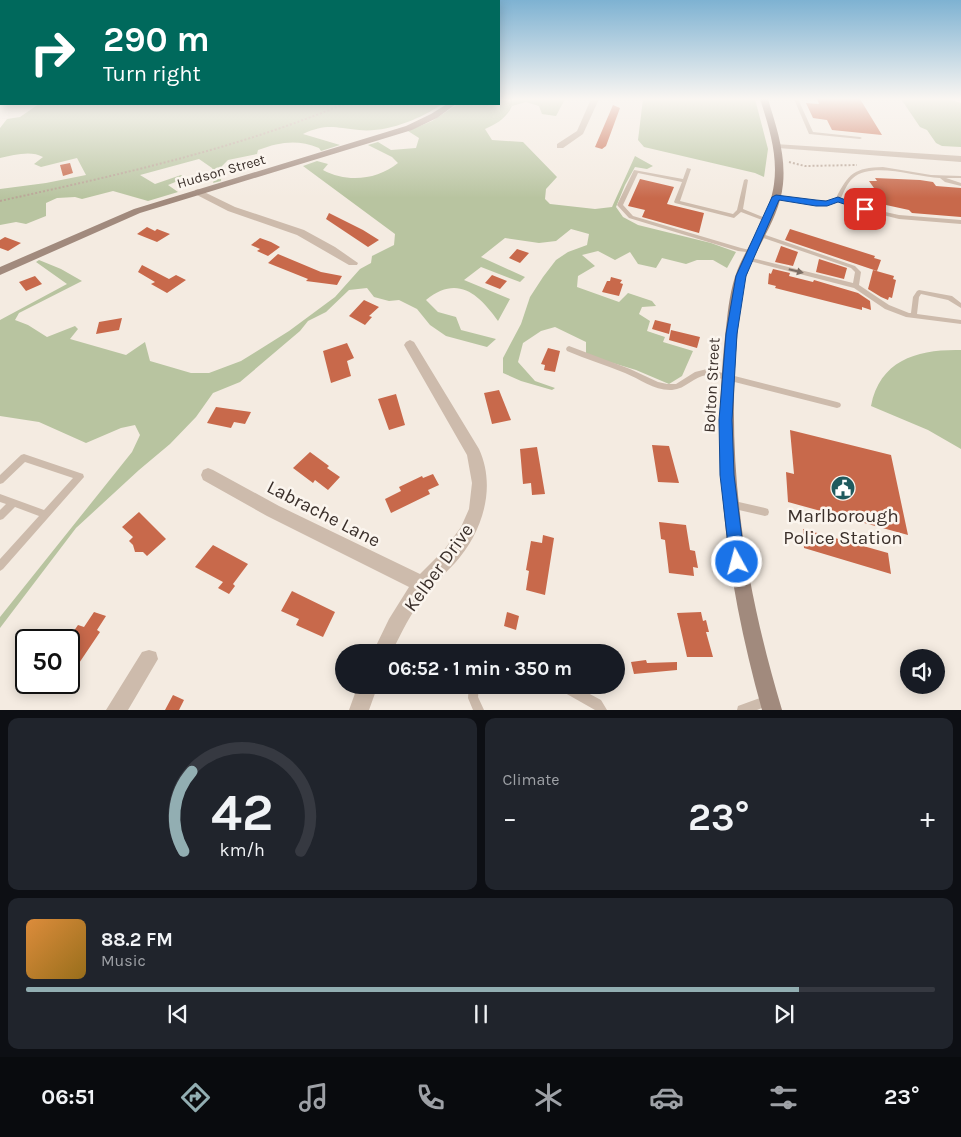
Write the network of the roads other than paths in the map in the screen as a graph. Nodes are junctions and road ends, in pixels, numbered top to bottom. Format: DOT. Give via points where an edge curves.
graph roads {
  1 [pos="395,132"];
  2 [pos="580,132"];
  3 [pos="774,132"];
  4 [pos="811,132"];
  5 [pos="860,138"];
  6 [pos="560,146"];
  7 [pos="778,146"];
  8 [pos="961,159"];
  9 [pos="689,168"];
  10 [pos="941,177"];
  11 [pos="961,177"];
  12 [pos="746,180"];
  13 [pos="684,181"];
  14 [pos="961,185"];
  15 [pos="198,192"];
  16 [pos="776,197"];
  17 [pos="838,200"];
  18 [pos="740,210"];
  19 [pos="767,220"];
  20 [pos="961,222"];
  21 [pos="760,235"];
  22 [pos="750,255"];
  23 [pos="353,263"];
  24 [pos="0,271"];
  25 [pos="856,286"];
  26 [pos="961,306"];
  27 [pos="914,316"];
  28 [pos="961,322"];
  29 [pos="410,345"];
  30 [pos="569,349"];
  31 [pos="728,378"];
  32 [pos="838,405"];
  33 [pos="208,475"];
  34 [pos="0,480"];
  35 [pos="0,498"];
  36 [pos="13,503"];
  37 [pos="730,504"];
  38 [pos="766,512"];
  39 [pos="46,515"];
  40 [pos="0,516"];
  41 [pos="0,566"];
  42 [pos="422,584"];
  43 [pos="387,644"];
  44 [pos="149,659"];
  45 [pos="365,694"];
  46 [pos="473,694"];
  47 [pos="579,694"];
  48 [pos="770,705"];
  49 [pos="116,710"];
  50 [pos="359,710"];
  51 [pos="479,710"];
  52 [pos="602,710"];
  53 [pos="742,710"];
  1 -- 15 [label="main road, Hudson Street"];
  2 -- 6 [label="street"];
  3 -- 7 [label="main road, Bolton Street"];
  4 -- 5 [label="lane"];
  7 -- 8 [label="street"];
  7 -- 16 [label="main road, Bolton Street"];
  9 -- 13 [label="lane"];
  10 -- 11 [label="lane"];
  10 -- 14 [label="lane"];
  10 -- 17 [label="lane" via="892,170 859,172 850,177"];
  12 -- 18 [label="lane"];
  13 -- 18 [label="lane" via="677,202 734,216"];
  13 -- 22 [label="lane" via="636,171 620,205 630,217"];
  15 -- 23 [label="street" via="212,202 292,229"];
  15 -- 24 [label="main road, Hudson Street" via="137,211"];
  16 -- 17 [label="lane" via="816,203"];
  16 -- 19 [label="main road, Bolton Street"];
  17 -- 20 [label="lane" via="899,217"];
  18 -- 19 [label="lane"];
  19 -- 21 [label="main road, Bolton Street"];
  21 -- 22 [label="main road, Bolton Street"];
  21 -- 25 [label="lane" via="853,267 858,271"];
  22 -- 25 [label="lane, one-way"];
  22 -- 31 [label="main road, Bolton Street" via="736,296"];
  25 -- 27 [label="lane" via="887,307"];
  26 -- 27 [label="lane" via="950,298 919,292"];
  27 -- 28 [label="lane"];
  29 -- 42 [label="street, Kelber Drive" via="474,454 480,490 469,531"];
  30 -- 31 [label="lane" via="665,387 682,385 702,372"];
  31 -- 32 [label="lane"];
  31 -- 37 [label="main road, Bolton Street" via="725,449"];
  33 -- 42 [label="street, Labrache Lane"];
  34 -- 39 [label="lane" via="24,458 80,477"];
  35 -- 36 [label="lane"];
  36 -- 39 [label="lane"];
  36 -- 40 [label="lane"];
  37 -- 38 [label="lane"];
  37 -- 48 [label="main road, Bolton Street" via="747,624"];
  39 -- 41 [label="lane"];
  42 -- 43 [label="street, Kelber Drive"];
  44 -- 49 [label="street"];
  45 -- 50 [label="street"];
  46 -- 51 [label="lane"];
  47 -- 52 [label="lane"];
  48 -- 53 [label="lane"];
}
